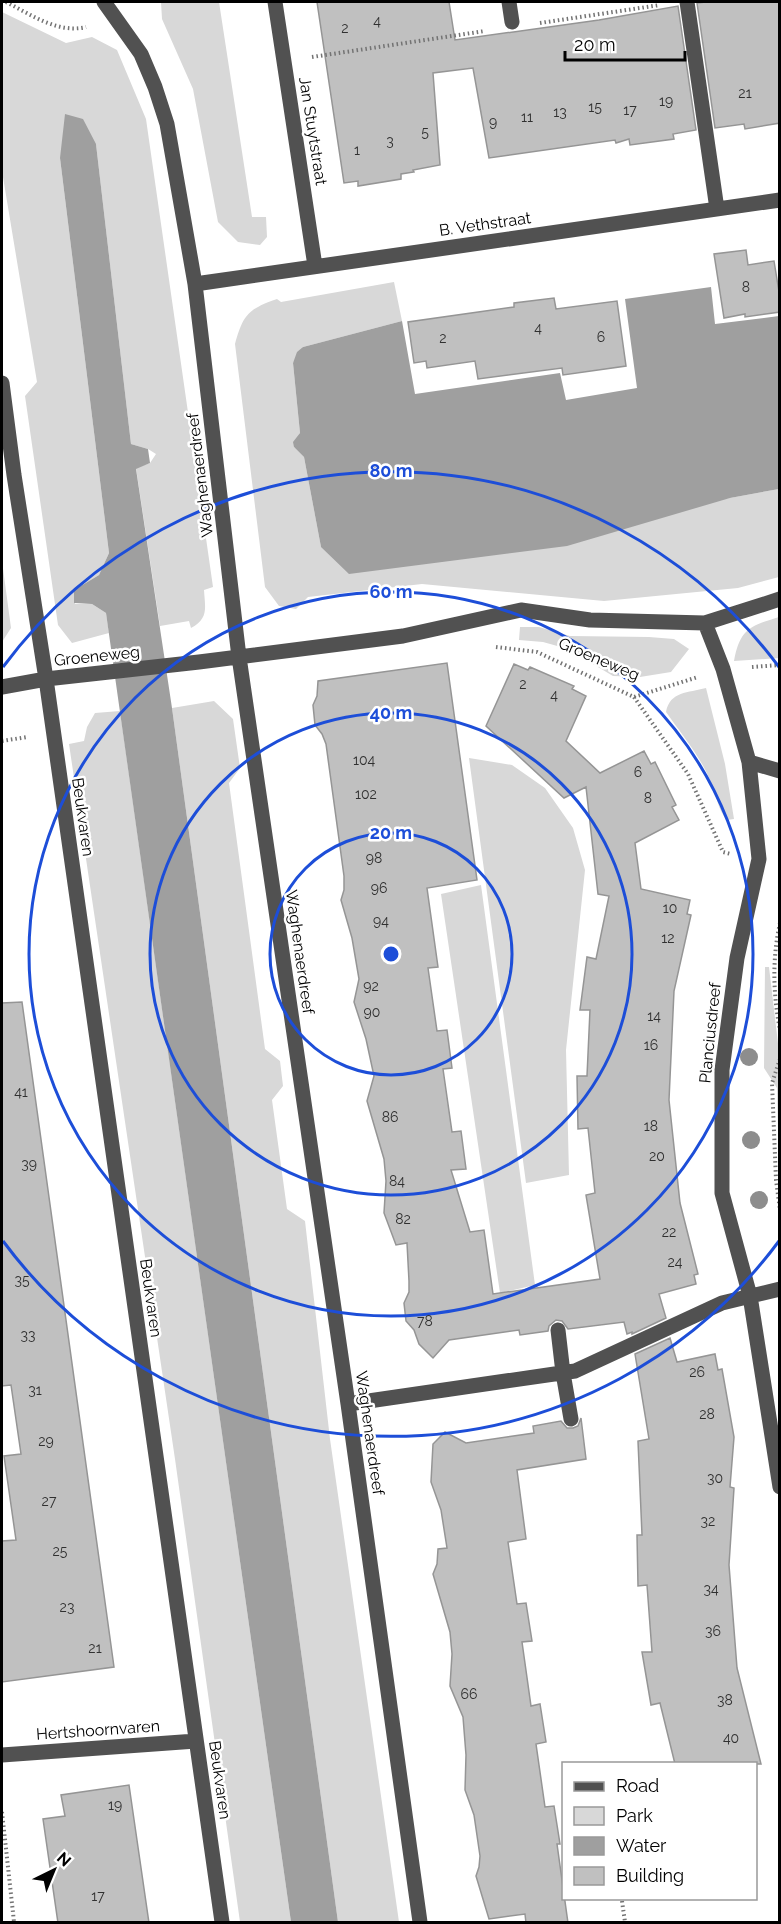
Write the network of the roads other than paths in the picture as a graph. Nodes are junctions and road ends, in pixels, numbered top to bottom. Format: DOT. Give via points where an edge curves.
graph roads {
  1 [pos="104,2"];
  2 [pos="275,2"];
  3 [pos="509,2"];
  4 [pos="687,2"];
  5 [pos="512,22"];
  6 [pos="780,200"];
  7 [pos="717,209"];
  8 [pos="315,266"];
  9 [pos="195,284"];
  10 [pos="2,383"];
  11 [pos="8,476"];
  12 [pos="780,599"];
  13 [pos="705,623"];
  14 [pos="239,657"];
  15 [pos="46,679"];
  16 [pos="2,687"];
  17 [pos="749,762"];
  18 [pos="780,771"];
  19 [pos="780,1289"];
  20 [pos="750,1296"];
  21 [pos="558,1330"];
  22 [pos="562,1372"];
  23 [pos="348,1404"];
  24 [pos="571,1419"];
  25 [pos="780,1487"];
  26 [pos="196,1741"];
  27 [pos="2,1755"];
  28 [pos="222,1923"];
  29 [pos="420,1923"];
  1 -- 9 [label="street, Waghenaerdreef" via="141,54 167,124"];
  2 -- 8 [label="street, Jan Stuytstraat"];
  3 -- 5 [label="street"];
  4 -- 7 [label="street"];
  6 -- 7 [label="street, B. Vethstraat"];
  7 -- 8 [label="street, B. Vethstraat"];
  8 -- 9 [label="street, B. Vethstraat"];
  9 -- 14 [label="street, Waghenaerdreef"];
  10 -- 11 [label="street, Groeneweg"];
  11 -- 15 [label="street, Groeneweg"];
  12 -- 13 [label="street, Groeneweg"];
  13 -- 14 [label="street, Groeneweg" via="590,620 520,610 403,636"];
  13 -- 17 [label="street, Planciusdreef" via="723,669"];
  14 -- 15 [label="street, Groeneweg"];
  14 -- 23 [label="street, Waghenaerdreef"];
  15 -- 16 [label="street, Groeneweg"];
  15 -- 26 [label="street, Beukvaren"];
  17 -- 18 [label="street"];
  17 -- 20 [label="street, Planciusdreef" via="759,859 737,958 722,1070 722,1192"];
  19 -- 20 [label="street"];
  20 -- 22 [label="street" via="722,1303 576,1371"];
  20 -- 25 [label="street, Planciusdreef"];
  21 -- 22 [label="street"];
  22 -- 23 [label="street"];
  22 -- 24 [label="street"];
  23 -- 29 [label="street, Waghenaerdreef"];
  26 -- 27 [label="street, Hertshoornvaren"];
  26 -- 28 [label="street, Beukvaren"];
}
